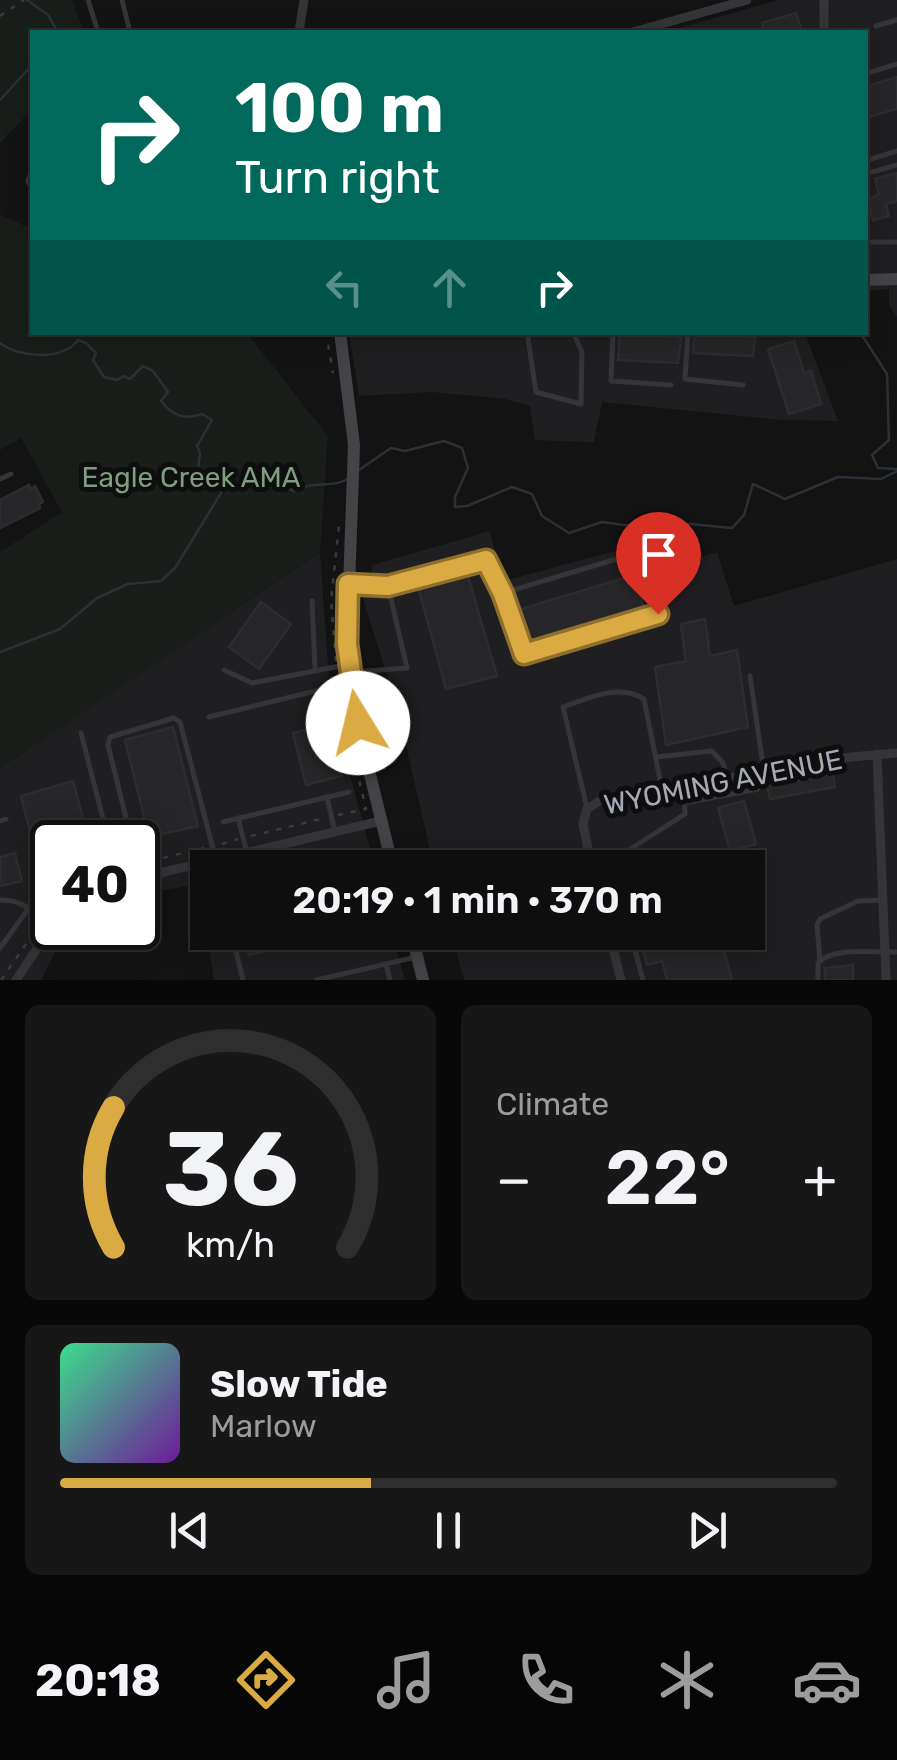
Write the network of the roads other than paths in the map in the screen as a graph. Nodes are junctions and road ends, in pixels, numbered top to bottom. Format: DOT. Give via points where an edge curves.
graph roads {
  1 [pos="88,0"];
  2 [pos="122,0"];
  3 [pos="304,0"];
  4 [pos="746,0"];
  5 [pos="824,0"];
  6 [pos="897,20"];
  7 [pos="876,26"];
  8 [pos="97,30"];
  9 [pos="130,30"];
  10 [pos="299,30"];
  11 [pos="641,30"];
  12 [pos="824,30"];
  13 [pos="897,64"];
  14 [pos="868,73"];
  15 [pos="897,152"];
  16 [pos="868,159"];
  17 [pos="897,165"];
  18 [pos="868,173"];
  19 [pos="868,242"];
  20 [pos="897,242"];
  21 [pos="897,278"];
  22 [pos="868,280"];
  23 [pos="340,335"];
  24 [pos="526,335"];
  25 [pos="574,335"];
  26 [pos="613,335"];
  27 [pos="688,335"];
  28 [pos="671,385"];
  29 [pos="743,385"];
  30 [pos="11,474"];
  31 [pos="0,478"];
  32 [pos="348,584"];
  33 [pos="388,586"];
  34 [pos="503,594"];
  35 [pos="312,602"];
  36 [pos="315,669"];
  37 [pos="224,670"];
  38 [pos="350,673"];
  39 [pos="750,676"];
  40 [pos="209,718"];
  41 [pos="81,733"];
  42 [pos="897,753"];
  43 [pos="877,754"];
  44 [pos="656,757"];
  45 [pos="760,773"];
  46 [pos="727,779"];
  47 [pos="684,786"];
  48 [pos="662,790"];
  49 [pos="348,792"];
  50 [pos="327,797"];
  51 [pos="685,803"];
  52 [pos="587,809"];
  53 [pos="238,818"];
  54 [pos="103,820"];
  55 [pos="126,820"];
  56 [pos="223,822"];
  57 [pos="380,822"];
  58 [pos="335,832"];
  59 [pos="212,850"];
  60 [pos="246,850"];
  61 [pos="256,850"];
  62 [pos="388,850"];
  63 [pos="587,850"];
  64 [pos="629,850"];
  65 [pos="190,867"];
  66 [pos="160,874"];
  67 [pos="0,900"];
  68 [pos="883,900"];
  69 [pos="29,908"];
  70 [pos="0,948"];
  71 [pos="34,950"];
  72 [pos="236,950"];
  73 [pos="415,950"];
  74 [pos="614,950"];
  75 [pos="635,950"];
  76 [pos="885,952"];
  77 [pos="897,952"];
  78 [pos="417,957"];
  79 [pos="820,961"];
  80 [pos="386,964"];
  81 [pos="16,980"];
  82 [pos="243,980"];
  83 [pos="317,980"];
  84 [pos="390,980"];
  85 [pos="423,980"];
  86 [pos="621,980"];
  87 [pos="643,980"];
  88 [pos="818,980"];
  89 [pos="886,980"];
  1 -- 8 [label="lane"];
  2 -- 9 [label="lane"];
  3 -- 10 [label="street"];
  4 -- 11 [label="street"];
  5 -- 12 [label="street"];
  6 -- 7 [label="lane"];
  13 -- 14 [label="lane"];
  15 -- 16 [label="lane"];
  17 -- 18 [label="lane"];
  19 -- 20 [label="lane"];
  21 -- 22 [label="street"];
  23 -- 32 [label="street" via="354,445"];
  24 -- 25 [label="lane" via="536,392 581,404 582,352"];
  26 -- 28 [label="lane" via="611,381"];
  27 -- 29 [label="lane" via="685,379"];
  30 -- 31 [label="lane"];
  32 -- 33 [label="lane"];
  32 -- 38 [label="street"];
  33 -- 34 [label="lane" via="486,560"];
  33 -- 38 [label="lane" via="407,668"];
  34 -- 34 [label="lane" via="640,552 658,614 524,654"];
  35 -- 36 [label="lane"];
  36 -- 37 [label="lane" via="252,683"];
  36 -- 38 [label="lane"];
  38 -- 40 [label="lane"];
  38 -- 57 [label="street"];
  39 -- 45 [label="lane"];
  41 -- 54 [label="lane"];
  42 -- 43 [label="street, WYOMING AVENUE"];
  43 -- 45 [label="street, WYOMING AVENUE"];
  43 -- 68 [label="street"];
  44 -- 46 [label="lane" via="712,751"];
  44 -- 48 [label="lane"];
  44 -- 52 [label="lane" via="644,699 632,692 605,693 563,708"];
  45 -- 46 [label="street, WYOMING AVENUE"];
  45 -- 51 [label="lane" via="758,789"];
  46 -- 47 [label="street, WYOMING AVENUE"];
  47 -- 48 [label="street, WYOMING AVENUE"];
  47 -- 51 [label="lane"];
  48 -- 52 [label="street, WYOMING AVENUE" via="601,800"];
  49 -- 50 [label="lane"];
  50 -- 53 [label="lane"];
  50 -- 58 [label="lane"];
  51 -- 64 [label="lane" via="685,814"];
  52 -- 63 [label="street, WYOMING AVENUE"];
  53 -- 56 [label="lane"];
  53 -- 60 [label="lane"];
  55 -- 59 [label="lane" via="110,737 174,718"];
  57 -- 58 [label="street"];
  57 -- 62 [label="street"];
  58 -- 61 [label="street"];
  65 -- 66 [label="street"];
  67 -- 69 [label="lane"];
  68 -- 76 [label="street"];
  68 -- 79 [label="lane" via="858,902 820,919"];
  69 -- 70 [label="lane"];
  71 -- 81 [label="street"];
  72 -- 82 [label="lane"];
  73 -- 78 [label="street"];
  74 -- 86 [label="street"];
  75 -- 87 [label="lane"];
  76 -- 77 [label="lane"];
  76 -- 79 [label="lane"];
  76 -- 89 [label="street"];
  78 -- 80 [label="lane"];
  78 -- 85 [label="street"];
  79 -- 88 [label="lane"];
  80 -- 83 [label="lane"];
  80 -- 84 [label="lane"];
}
